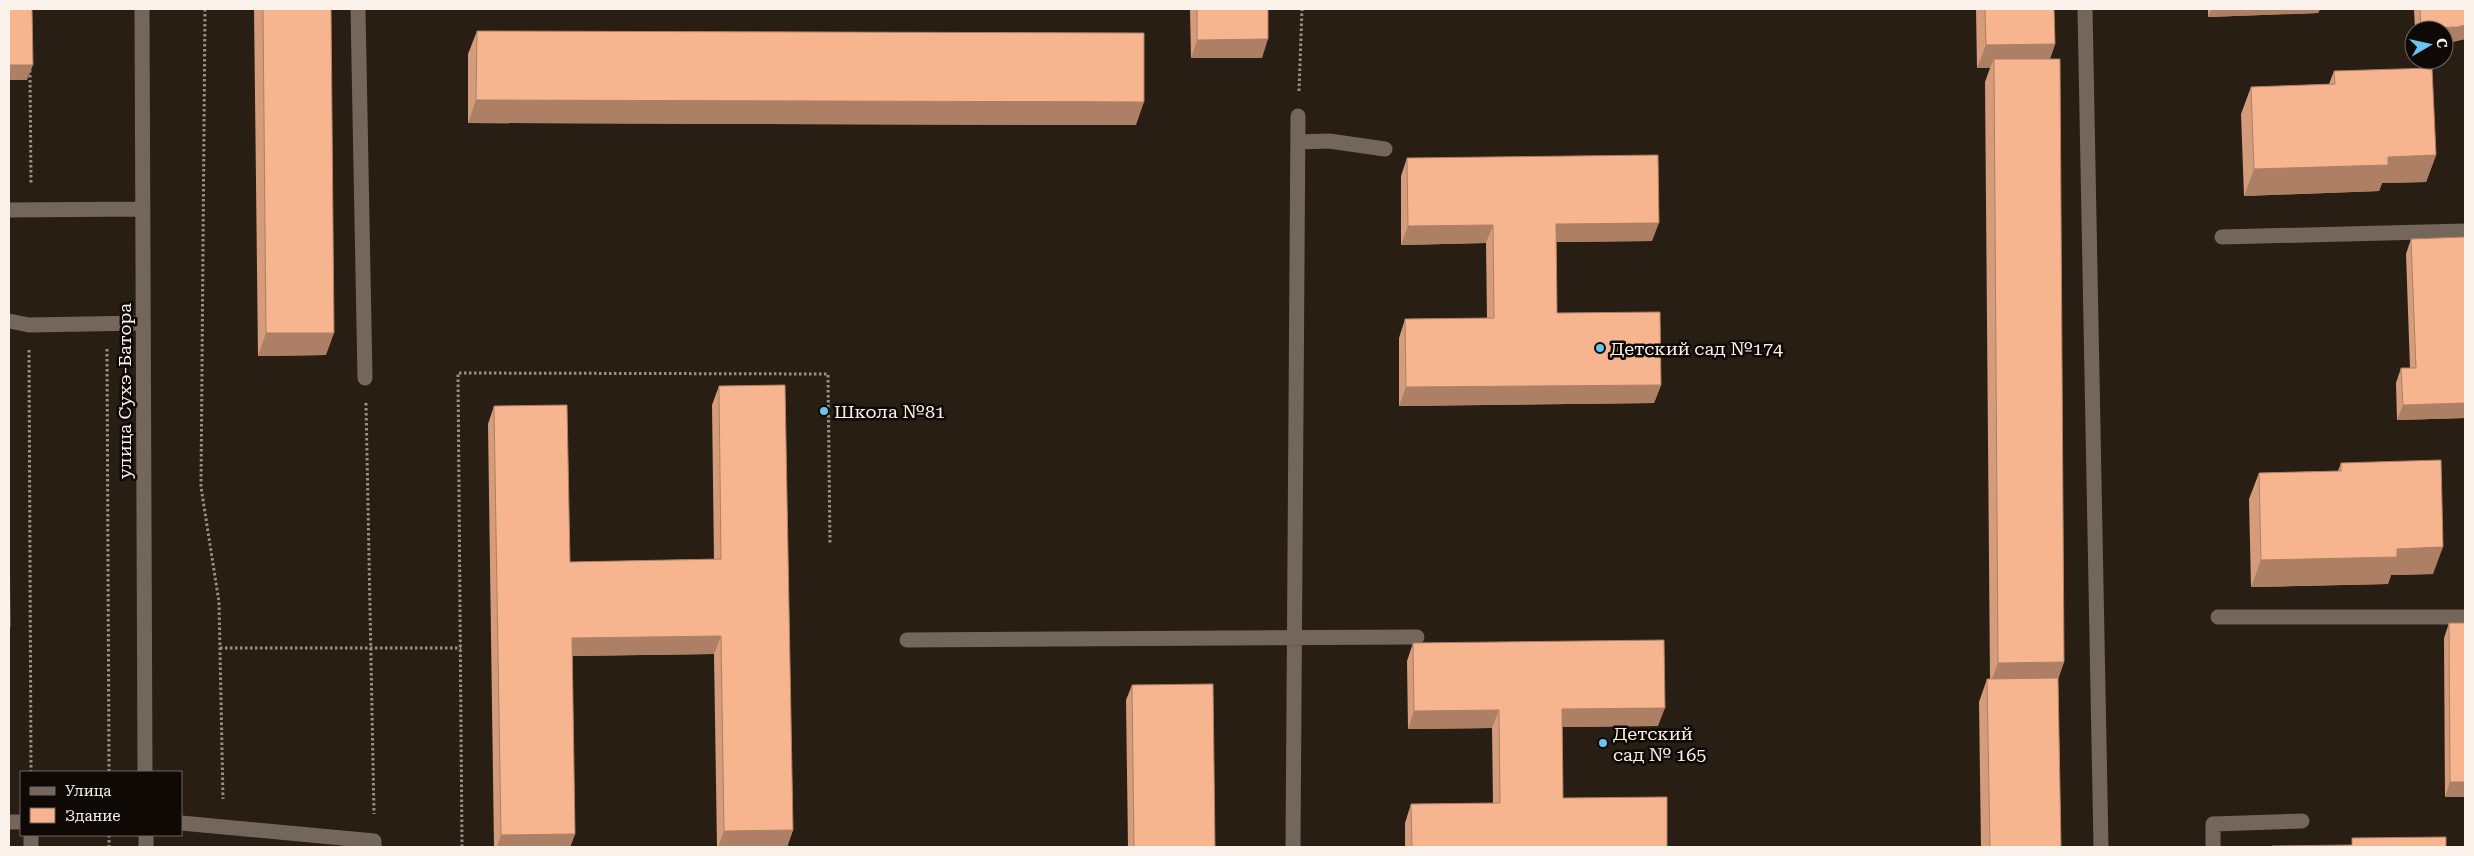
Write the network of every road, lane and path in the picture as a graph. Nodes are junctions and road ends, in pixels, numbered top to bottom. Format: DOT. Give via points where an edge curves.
graph roads {
  1 [pos="142,9"];
  2 [pos="205,9"];
  3 [pos="358,9"];
  4 [pos="1302,9"];
  5 [pos="2085,9"];
  6 [pos="30,68"];
  7 [pos="1298,116"];
  8 [pos="1298,142"];
  9 [pos="1385,149"];
  10 [pos="143,209"];
  11 [pos="9,210"];
  12 [pos="31,210"];
  13 [pos="2465,231"];
  14 [pos="2222,237"];
  15 [pos="9,321"];
  16 [pos="142,323"];
  17 [pos="107,324"];
  18 [pos="29,325"];
  19 [pos="365,378"];
  20 [pos="830,545"];
  21 [pos="2218,617"];
  22 [pos="2465,617"];
  23 [pos="1417,637"];
  24 [pos="1294,639"];
  25 [pos="907,640"];
  26 [pos="220,648"];
  27 [pos="371,648"];
  28 [pos="461,648"];
  29 [pos="31,771"];
  30 [pos="109,771"];
  31 [pos="145,771"];
  32 [pos="2302,821"];
  33 [pos="182,823"];
  34 [pos="224,828"];
  35 [pos="374,844"];
  36 [pos="462,847"];
  37 [pos="1293,847"];
  38 [pos="2101,847"];
  39 [pos="2213,847"];
  1 -- 10 [label="street, улица Сухэ-Батора"];
  2 -- 26 [label="path" via="201,487 219,602"];
  3 -- 19 [label="street"];
  4 -- 7 [label="path"];
  5 -- 38 [label="street"];
  6 -- 12 [label="path"];
  7 -- 8 [label="street"];
  8 -- 9 [label="street" via="1329,141"];
  8 -- 24 [label="street"];
  10 -- 12 [label="street"];
  10 -- 16 [label="street, улица Сухэ-Батора"];
  11 -- 12 [label="street"];
  13 -- 14 [label="street"];
  15 -- 18 [label="street"];
  16 -- 17 [label="street"];
  16 -- 31 [label="street, улица Сухэ-Батора"];
  17 -- 18 [label="street"];
  17 -- 30 [label="path"];
  18 -- 29 [label="path"];
  19 -- 27 [label="path"];
  20 -- 28 [label="path" via="828,374 458,373"];
  21 -- 22 [label="street"];
  23 -- 24 [label="street"];
  24 -- 25 [label="street"];
  24 -- 37 [label="street"];
  26 -- 27 [label="path"];
  26 -- 34 [label="path"];
  27 -- 28 [label="path"];
  27 -- 35 [label="path"];
  28 -- 36 [label="path"];
  32 -- 39 [label="street" via="2213,824"];
  33 -- 34 [label="street"];
  34 -- 35 [label="street"];
}
